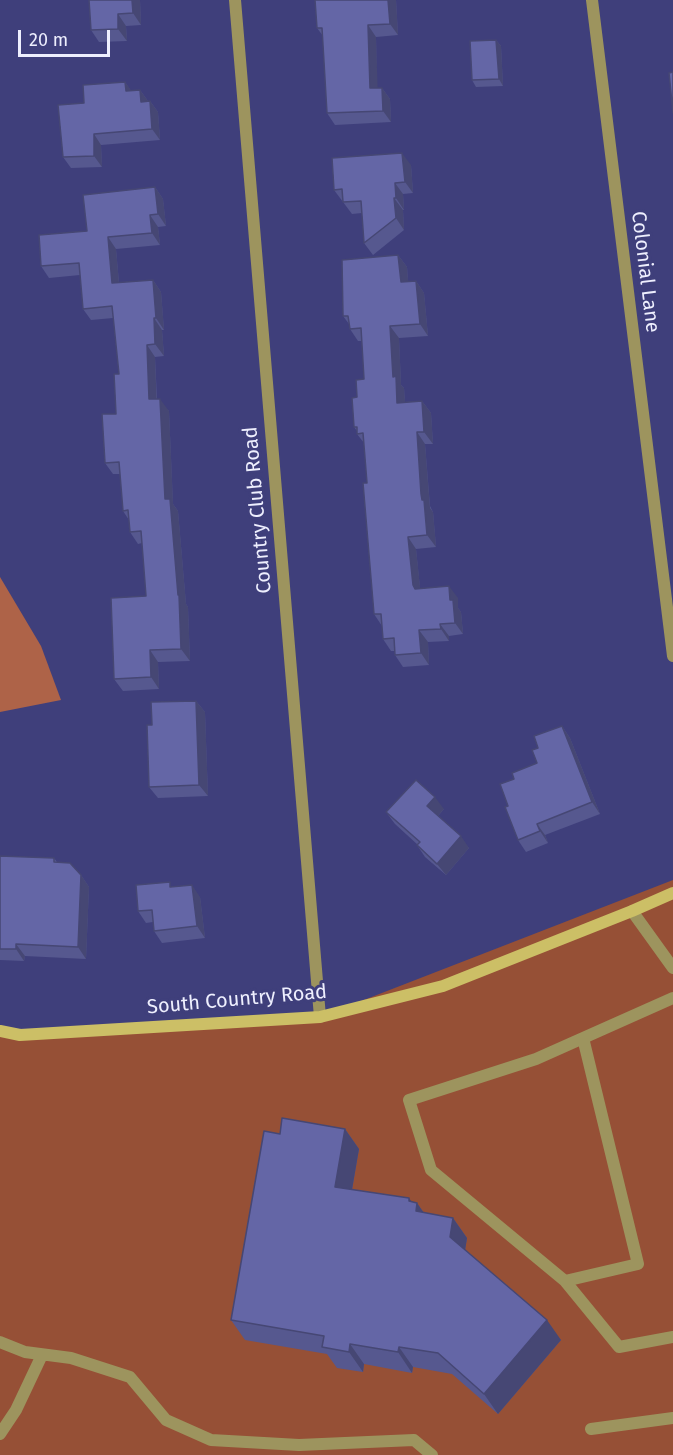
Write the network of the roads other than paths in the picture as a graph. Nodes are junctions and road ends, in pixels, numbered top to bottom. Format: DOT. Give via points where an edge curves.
graph roads {
  1 [pos="235,0"];
  2 [pos="592,0"];
  3 [pos="673,656"];
  4 [pos="673,893"];
  5 [pos="632,911"];
  6 [pos="673,968"];
  7 [pos="673,998"];
  8 [pos="320,1017"];
  9 [pos="0,1031"];
  10 [pos="583,1038"];
  11 [pos="565,1281"];
  12 [pos="673,1337"];
  13 [pos="0,1342"];
  14 [pos="42,1354"];
  15 [pos="673,1418"];
  16 [pos="591,1430"];
  17 [pos="0,1434"];
  18 [pos="432,1455"];
  1 -- 8 [label="street, Country Club Road"];
  2 -- 3 [label="street, Colonial Lane"];
  4 -- 5 [label="main road, South Country Road"];
  5 -- 6 [label="street"];
  5 -- 8 [label="main road, South Country Road" via="443,986"];
  7 -- 10 [label="street"];
  8 -- 9 [label="main road, South Country Road" via="20,1035"];
  10 -- 11 [label="street" via="638,1264"];
  10 -- 11 [label="street" via="536,1059 409,1100 431,1170"];
  11 -- 12 [label="street" via="619,1347"];
  13 -- 14 [label="street" via="25,1353"];
  14 -- 17 [label="street" via="16,1410"];
  14 -- 18 [label="street" via="70,1358 130,1377 166,1420 212,1440 299,1445 414,1440"];
  15 -- 16 [label="street"];
}
